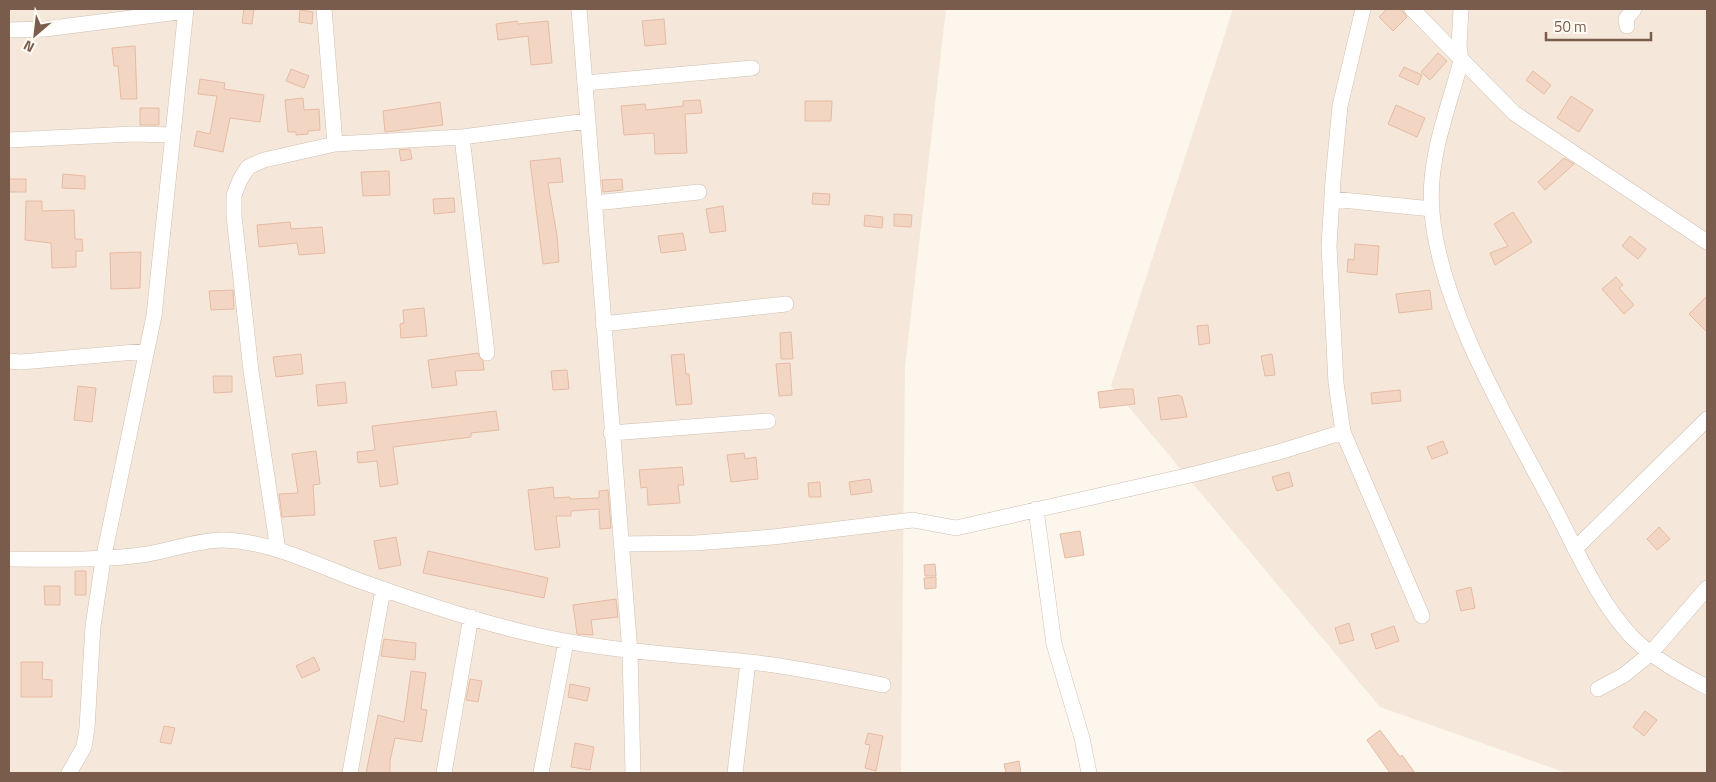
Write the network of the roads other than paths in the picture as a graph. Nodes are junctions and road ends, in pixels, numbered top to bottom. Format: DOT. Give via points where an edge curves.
graph roads {
  1 [pos="324,9"];
  2 [pos="579,9"];
  3 [pos="1363,9"];
  4 [pos="1412,9"];
  5 [pos="1461,9"];
  6 [pos="1634,9"];
  7 [pos="186,10"];
  8 [pos="1627,26"];
  9 [pos="9,30"];
  10 [pos="1461,61"];
  11 [pos="752,68"];
  12 [pos="585,83"];
  13 [pos="588,121"];
  14 [pos="172,134"];
  15 [pos="462,137"];
  16 [pos="9,140"];
  17 [pos="335,144"];
  18 [pos="699,192"];
  19 [pos="1332,199"];
  20 [pos="595,203"];
  21 [pos="1432,209"];
  22 [pos="1707,242"];
  23 [pos="786,304"];
  24 [pos="603,324"];
  25 [pos="147,351"];
  26 [pos="487,353"];
  27 [pos="9,361"];
  28 [pos="1707,420"];
  29 [pos="768,422"];
  30 [pos="1343,432"];
  31 [pos="611,433"];
  32 [pos="1036,509"];
  33 [pos="621,544"];
  34 [pos="1575,549"];
  35 [pos="278,550"];
  36 [pos="9,559"];
  37 [pos="103,560"];
  38 [pos="1707,588"];
  39 [pos="384,589"];
  40 [pos="1422,616"];
  41 [pos="471,617"];
  42 [pos="566,642"];
  43 [pos="630,652"];
  44 [pos="1650,654"];
  45 [pos="748,662"];
  46 [pos="883,685"];
  47 [pos="1707,687"];
  48 [pos="1598,690"];
  49 [pos="69,773"];
  50 [pos="350,773"];
  51 [pos="444,773"];
  52 [pos="541,773"];
  53 [pos="633,773"];
  54 [pos="735,773"];
  55 [pos="1089,773"];
  1 -- 17 [label="street"];
  2 -- 12 [label="street"];
  3 -- 19 [label="street" via="1340,106"];
  4 -- 10 [label="street"];
  5 -- 10 [label="street"];
  6 -- 8 [label="street" via="1626,19"];
  7 -- 9 [label="street" via="45,29"];
  7 -- 14 [label="street"];
  10 -- 21 [label="street" via="1436,147"];
  10 -- 22 [label="street" via="1514,113"];
  11 -- 12 [label="street"];
  12 -- 13 [label="street"];
  13 -- 15 [label="street"];
  13 -- 20 [label="street"];
  14 -- 16 [label="street"];
  14 -- 25 [label="street" via="154,316"];
  15 -- 17 [label="street"];
  15 -- 26 [label="street"];
  17 -- 35 [label="street" via="264,160 248,167 234,195 251,371"];
  18 -- 20 [label="street"];
  19 -- 21 [label="street"];
  19 -- 30 [label="street" via="1329,246 1331,320"];
  20 -- 24 [label="street"];
  21 -- 34 [label="street" via="1448,287 1468,337"];
  23 -- 24 [label="street"];
  24 -- 31 [label="street"];
  25 -- 27 [label="street"];
  25 -- 37 [label="street"];
  28 -- 34 [label="street"];
  29 -- 31 [label="street"];
  30 -- 32 [label="street" via="1279,452"];
  30 -- 40 [label="street"];
  31 -- 33 [label="street"];
  32 -- 33 [label="street" via="956,528 913,520 773,537"];
  32 -- 55 [label="street" via="1054,644"];
  33 -- 43 [label="street"];
  34 -- 44 [label="street" via="1608,604"];
  35 -- 37 [label="street" via="223,540"];
  35 -- 39 [label="street"];
  36 -- 37 [label="street"];
  37 -- 49 [label="street" via="84,747"];
  38 -- 44 [label="street"];
  39 -- 41 [label="street"];
  39 -- 50 [label="street"];
  41 -- 42 [label="street"];
  41 -- 51 [label="street"];
  42 -- 43 [label="street"];
  42 -- 52 [label="street"];
  43 -- 45 [label="street"];
  43 -- 53 [label="street"];
  44 -- 47 [label="street"];
  44 -- 48 [label="street"];
  45 -- 46 [label="street"];
  45 -- 54 [label="street"];
}
